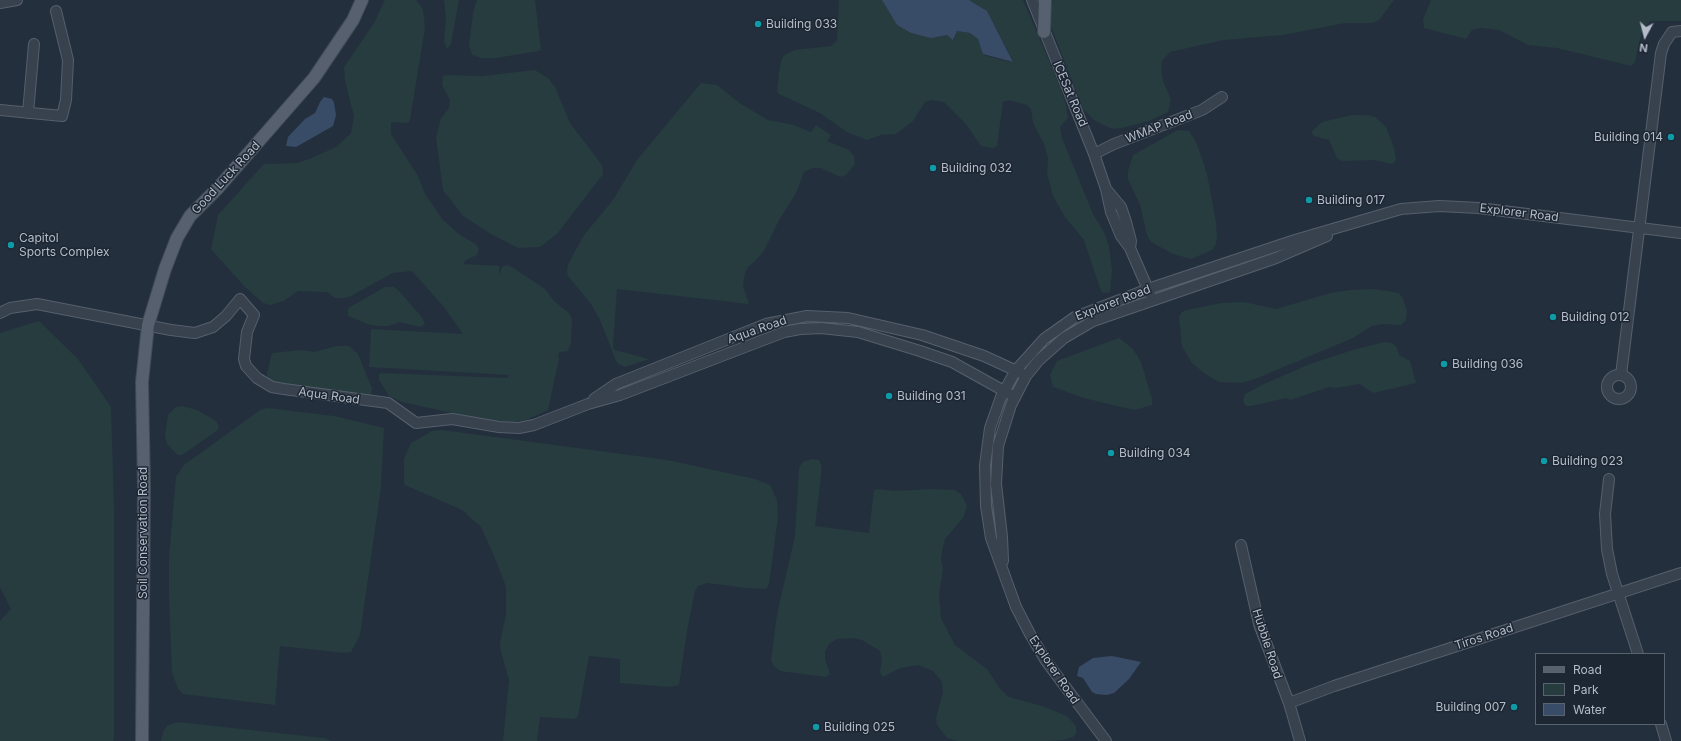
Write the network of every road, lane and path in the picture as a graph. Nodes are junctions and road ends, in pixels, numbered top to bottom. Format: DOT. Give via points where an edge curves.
graph roads {
  1 [pos="16,0"];
  2 [pos="362,0"];
  3 [pos="1032,0"];
  4 [pos="1045,0"];
  5 [pos="0,3"];
  6 [pos="56,11"];
  7 [pos="1681,31"];
  8 [pos="1044,32"];
  9 [pos="34,44"];
  10 [pos="1222,97"];
  11 [pos="0,110"];
  12 [pos="28,114"];
  13 [pos="1094,154"];
  14 [pos="1358,221"];
  15 [pos="1639,228"];
  16 [pos="1681,233"];
  17 [pos="1148,289"];
  18 [pos="1152,301"];
  19 [pos="0,313"];
  20 [pos="148,326"];
  21 [pos="1016,370"];
  22 [pos="1621,375"];
  23 [pos="1026,376"];
  24 [pos="1004,391"];
  25 [pos="1016,397"];
  26 [pos="588,404"];
  27 [pos="1609,479"];
  28 [pos="1241,545"];
  29 [pos="1003,571"];
  30 [pos="1681,573"];
  31 [pos="1618,593"];
  32 [pos="1638,653"];
  33 [pos="1289,703"];
  34 [pos="1661,725"];
  35 [pos="142,741"];
  36 [pos="1106,741"];
  37 [pos="1300,741"];
  38 [pos="1666,741"];
  1 -- 5 [label="street"];
  2 -- 20 [label="main road, Good Luck Road" via="353,20 314,78 218,188 190,216 177,238 165,269"];
  3 -- 8 [label="street, ICESat Road"];
  4 -- 8 [label="main road"];
  6 -- 12 [label="street" via="68,60 66,100 62,116"];
  7 -- 15 [label="street" via="1672,32 1661,53"];
  8 -- 13 [label="street, ICESat Road"];
  9 -- 12 [label="street"];
  10 -- 13 [label="street, WMAP Road" via="1202,110"];
  11 -- 12 [label="street"];
  13 -- 17 [label="street, ICESat Road" via="1111,212"];
  14 -- 15 [label="street, Explorer Road" via="1401,209 1439,206 1479,208"];
  14 -- 17 [label="street, Explorer Road"];
  14 -- 18 [label="street, Explorer Road" via="1276,258"];
  15 -- 16 [label="street, Explorer Road"];
  15 -- 22 [label="street"];
  17 -- 18 [label="street, ICESat Road"];
  17 -- 21 [label="street, Explorer Road" via="1075,317 1044,339"];
  18 -- 23 [label="street, Explorer Road" via="1078,328 1052,348"];
  19 -- 20 [label="street" via="10,308 37,304"];
  20 -- 26 [label="street, Aqua Road" via="195,333 213,327 240,299 254,315 247,332 244,359 250,372 260,380 272,387 388,403 416,423 452,419 519,428 534,425"];
  20 -- 35 [label="main road, Soil Conservation Road" via="142,382"];
  21 -- 23 [label="street, Aqua Road"];
  21 -- 24 [label="street, Explorer Road"];
  21 -- 26 [label="street, Aqua Road" via="971,350 922,335 848,318 807,316 766,324 616,384"];
  23 -- 25 [label="street, Explorer Road"];
  24 -- 25 [label="street, Aqua Road"];
  24 -- 26 [label="street, Aqua Road" via="952,362 858,332 841,328 821,328 784,332 620,395"];
  24 -- 29 [label="street, Explorer Road" via="990,428 985,465 986,506 991,538"];
  25 -- 29 [label="street, Explorer Road" via="998,446 996,484"];
  27 -- 31 [label="street" via="1605,514 1607,549"];
  28 -- 33 [label="street, Hubble Road" via="1259,624"];
  29 -- 36 [label="street, Explorer Road" via="1016,607 1046,661"];
  30 -- 31 [label="street, Tiros Road"];
  31 -- 32 [label="street"];
  31 -- 33 [label="street, Tiros Road"];
  33 -- 37 [label="street, Hubble Road"];
  34 -- 38 [label="street"];
}
